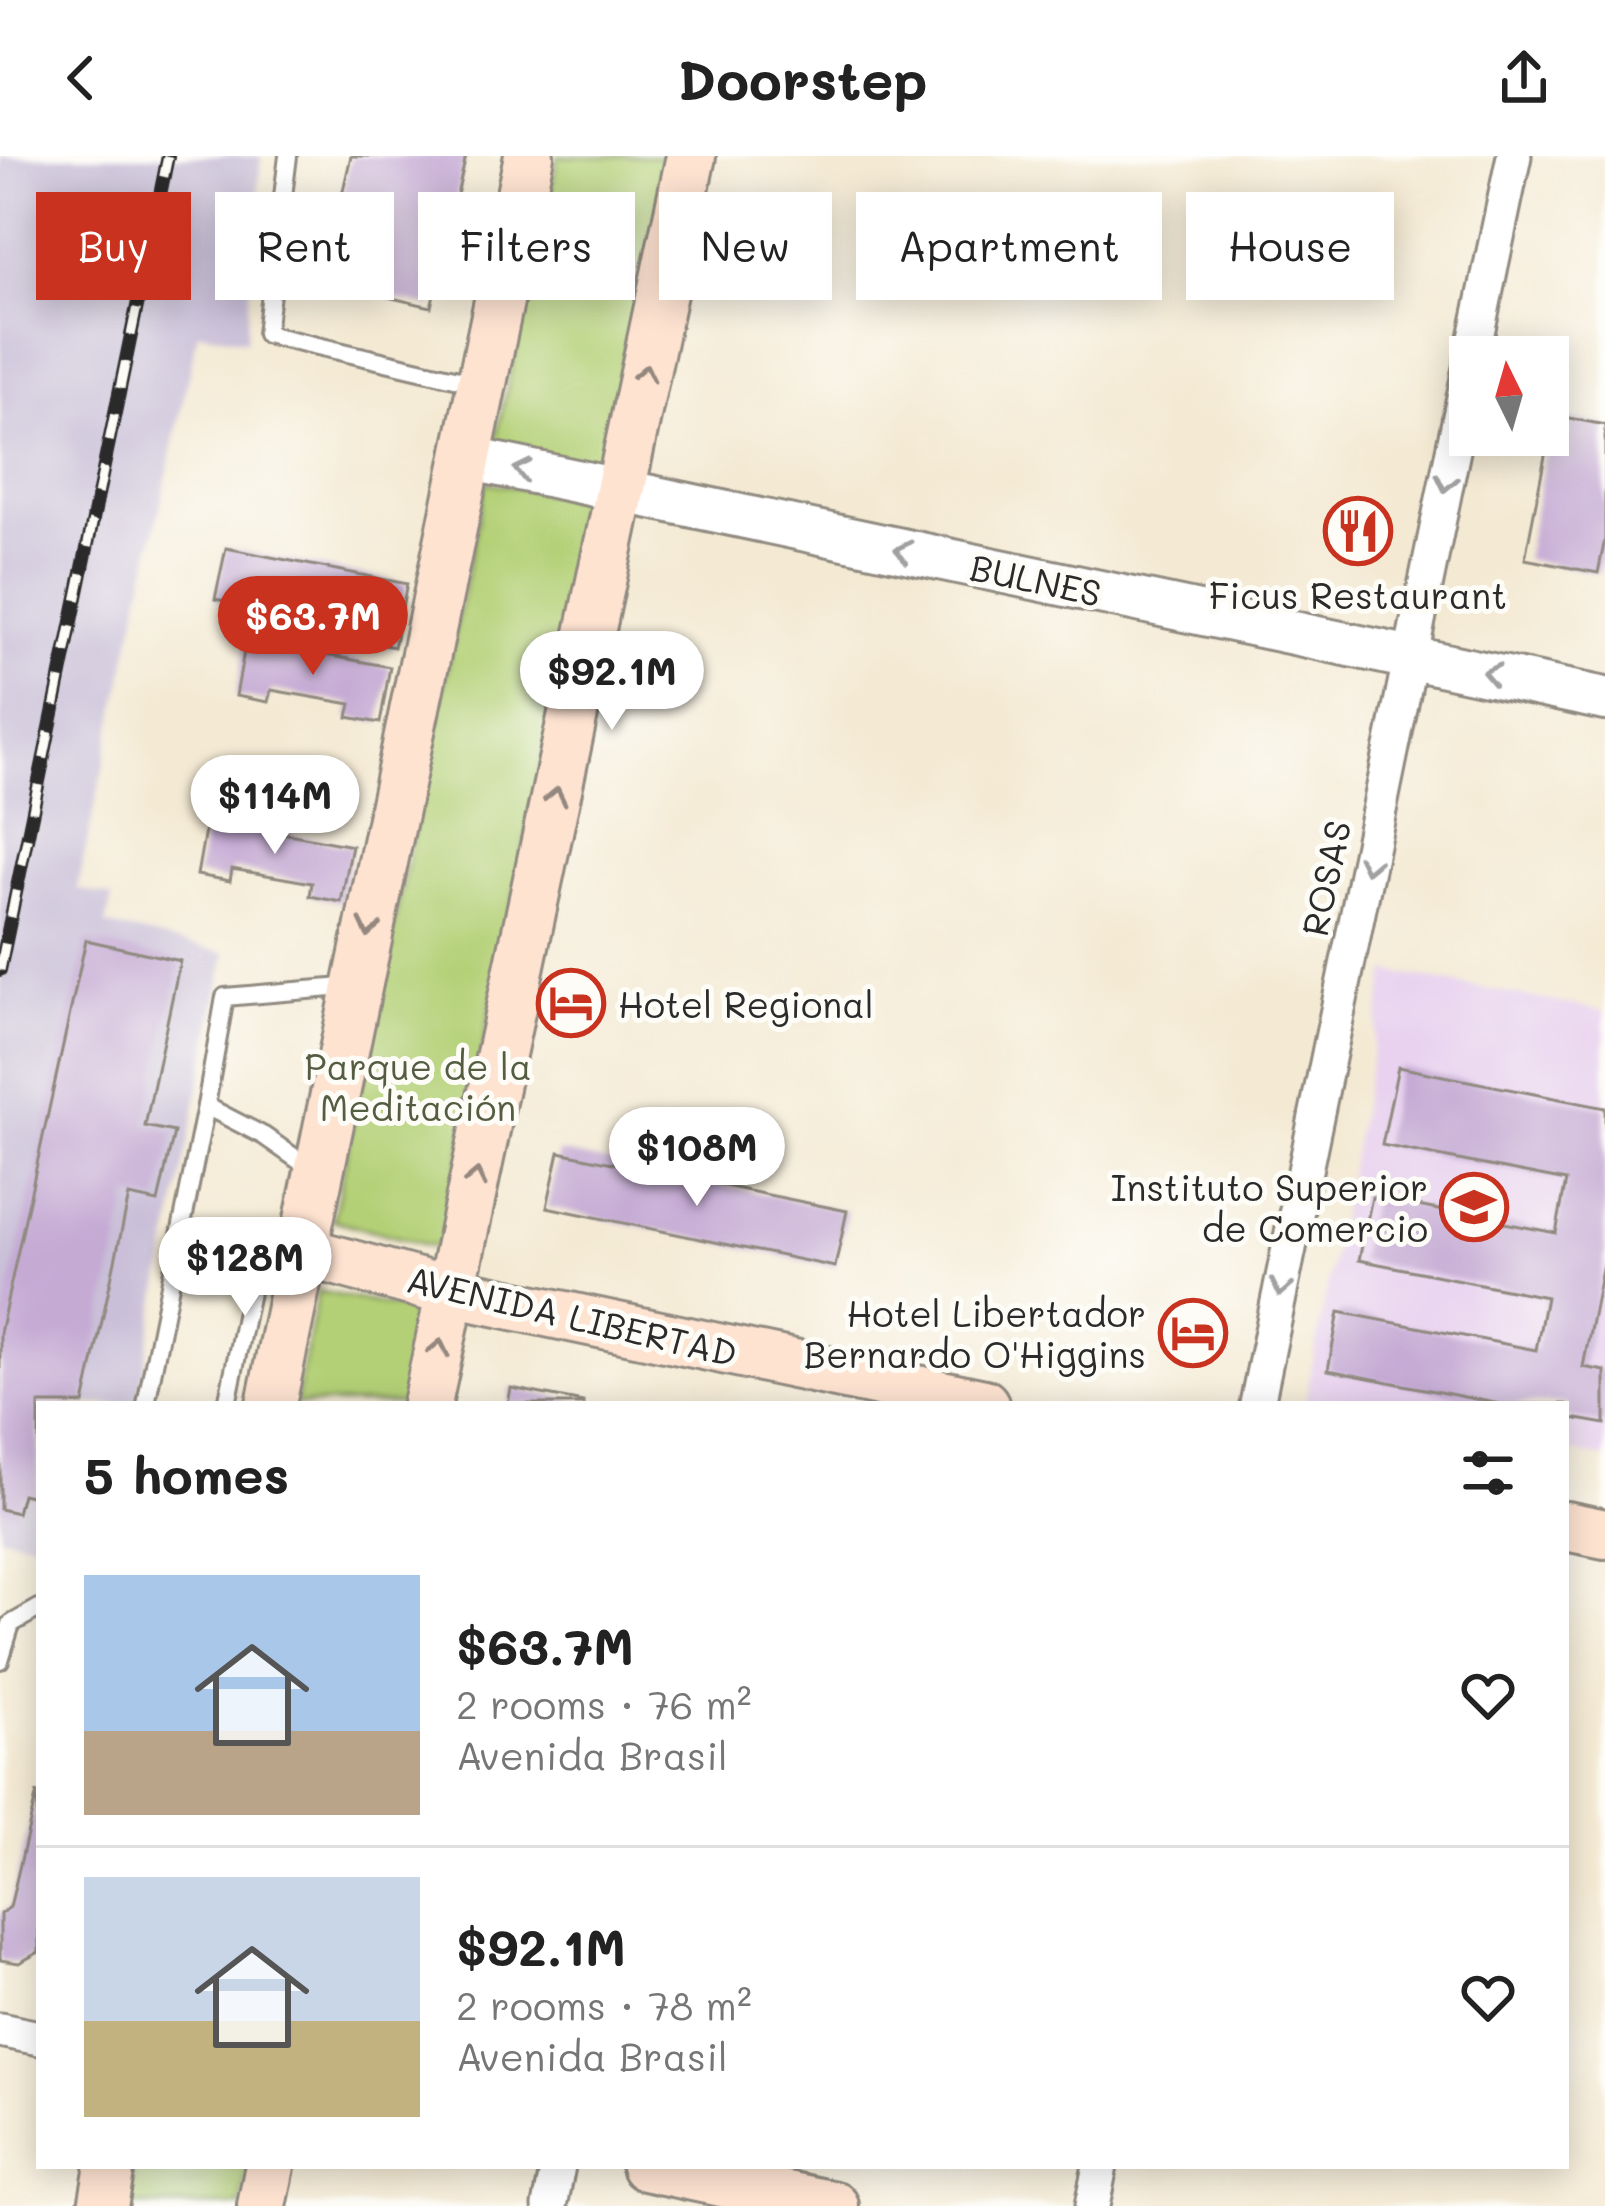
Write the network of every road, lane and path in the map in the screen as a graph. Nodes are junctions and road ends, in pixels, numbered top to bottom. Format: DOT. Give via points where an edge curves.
graph roads {
  1 [pos="288,156"];
  2 [pos="529,156"];
  3 [pos="691,156"];
  4 [pos="1514,156"];
  5 [pos="1476,336"];
  6 [pos="482,385"];
  7 [pos="1452,456"];
  8 [pos="466,458"];
  9 [pos="621,491"];
  10 [pos="1410,658"];
  11 [pos="1605,698"];
  12 [pos="356,986"];
  13 [pos="206,1106"];
  14 [pos="317,1173"];
  15 [pos="301,1251"];
  16 [pos="451,1292"];
  17 [pos="147,1401"];
  18 [pos="228,1401"];
  19 [pos="272,1401"];
  20 [pos="428,1401"];
  21 [pos="970,1401"];
  22 [pos="1258,1401"];
  23 [pos="1569,1527"];
  24 [pos="1605,1534"];
  25 [pos="36,1611"];
  26 [pos="0,1660"];
  27 [pos="0,2030"];
  28 [pos="36,2037"];
  29 [pos="109,2169"];
  30 [pos="269,2169"];
  31 [pos="556,2169"];
  32 [pos="660,2169"];
  33 [pos="1099,2169"];
  34 [pos="820,2204"];
  35 [pos="103,2206"];
  36 [pos="262,2206"];
  37 [pos="550,2206"];
  38 [pos="1092,2206"];
  1 -- 6 [label="lane" via="266,334"];
  2 -- 6 [label="main road"];
  9 -- 3 [label="main road, one-way"];
  4 -- 5 [label="street"];
  6 -- 8 [label="main road"];
  7 -- 10 [label="street, ROSAS, one-way"];
  9 -- 8 [label="street, BULNES, one-way"];
  8 -- 12 [label="main road, one-way"];
  10 -- 9 [label="street, BULNES, one-way"];
  16 -- 9 [label="main road, one-way"];
  11 -- 10 [label="street, BULNES, one-way"];
  10 -- 22 [label="street, ROSAS, one-way"];
  12 -- 13 [label="lane" via="224,997"];
  12 -- 14 [label="main road"];
  13 -- 14 [label="lane"];
  13 -- 17 [label="lane"];
  14 -- 15 [label="main road"];
  15 -- 16 [label="main road, AVENIDA LIBERTAD"];
  15 -- 18 [label="lane" via="256,1258"];
  15 -- 19 [label="main road"];
  20 -- 16 [label="main road, one-way"];
  16 -- 21 [label="main road, AVENIDA LIBERTAD"];
  23 -- 24 [label="main road"];
  25 -- 26 [label="lane" via="11,1624"];
  27 -- 28 [label="street"];
  29 -- 35 [label="main road"];
  30 -- 36 [label="main road"];
  31 -- 37 [label="street"];
  32 -- 34 [label="main road"];
  33 -- 38 [label="street"];
}
